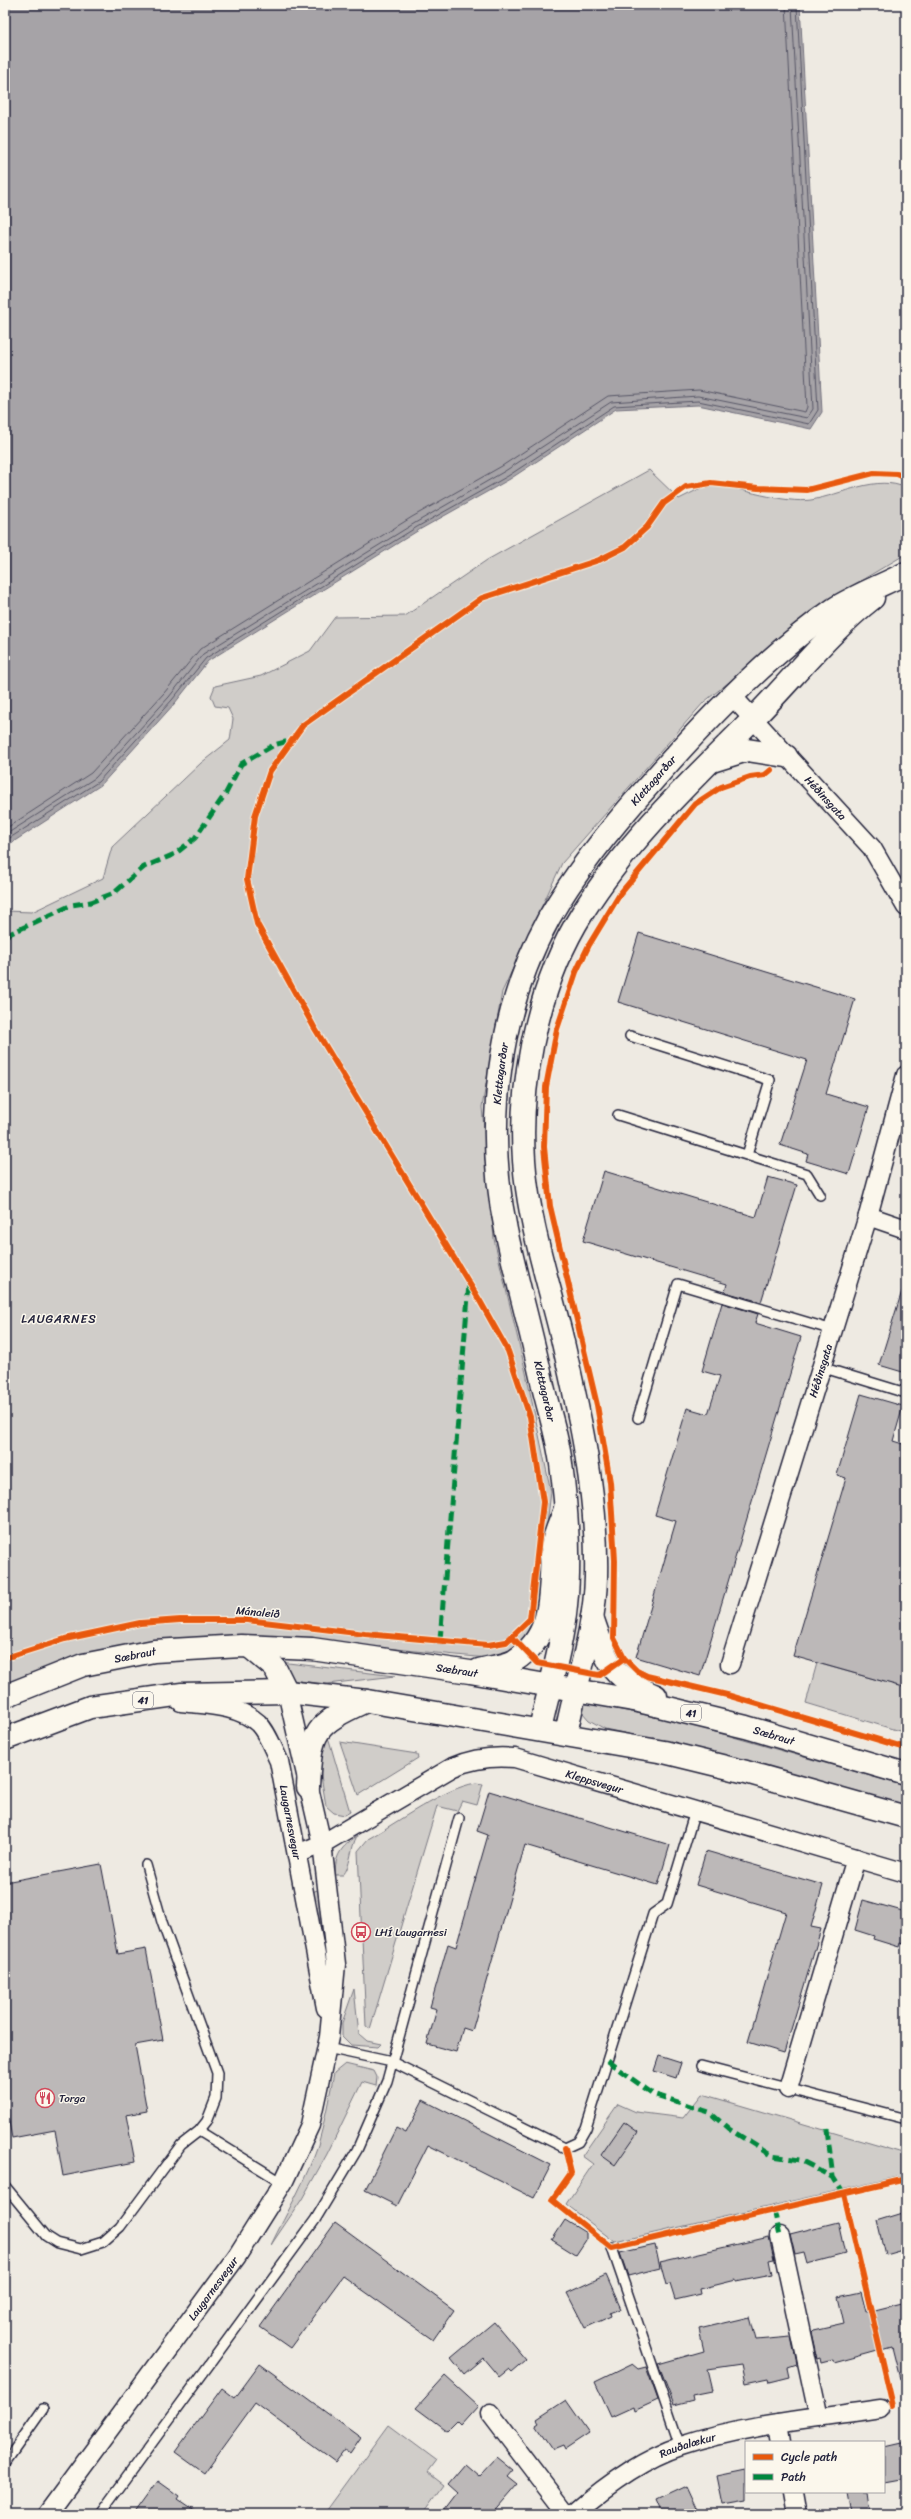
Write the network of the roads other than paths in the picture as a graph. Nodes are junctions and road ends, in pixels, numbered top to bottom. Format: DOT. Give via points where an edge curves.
graph roads {
  1 [pos="906,573"];
  2 [pos="733,697"];
  3 [pos="753,719"];
  4 [pos="786,756"];
  5 [pos="706,764"];
  6 [pos="906,907"];
  7 [pos="630,1036"];
  8 [pos="906,1075"];
  9 [pos="618,1115"];
  10 [pos="746,1155"];
  11 [pos="820,1195"];
  12 [pos="868,1216"];
  13 [pos="906,1229"];
  14 [pos="833,1330"];
  15 [pos="821,1367"];
  16 [pos="906,1393"];
  17 [pos="638,1418"];
  18 [pos="565,1510"];
  19 [pos="592,1617"];
  20 [pos="250,1646"];
  21 [pos="730,1664"];
  22 [pos="470,1672"];
  23 [pos="550,1686"];
  24 [pos="574,1690"];
  25 [pos="286,1692"];
  26 [pos="5,1696"];
  27 [pos="150,1698"];
  28 [pos="367,1701"];
  29 [pos="693,1713"];
  30 [pos="540,1729"];
  31 [pos="566,1734"];
  32 [pos="5,1739"];
  33 [pos="906,1774"];
  34 [pos="308,1787"];
  35 [pos="695,1811"];
  36 [pos="906,1817"];
  37 [pos="459,1818"];
  38 [pos="322,1844"];
  39 [pos="297,1854"];
  40 [pos="856,1858"];
  41 [pos="146,1865"];
  42 [pos="906,1872"];
  43 [pos="328,2043"];
  44 [pos="392,2062"];
  45 [pos="701,2066"];
  46 [pos="788,2088"];
  47 [pos="906,2119"];
  48 [pos="199,2131"];
  49 [pos="283,2183"];
  50 [pos="5,2186"];
  51 [pos="780,2236"];
  52 [pos="612,2248"];
  53 [pos="44,2409"];
  54 [pos="881,2409"];
  55 [pos="490,2413"];
  56 [pos="819,2418"];
  57 [pos="778,2424"];
  58 [pos="781,2441"];
  59 [pos="680,2446"];
  60 [pos="5,2462"];
  61 [pos="792,2493"];
  62 [pos="47,2514"];
  63 [pos="100,2514"];
  64 [pos="567,2514"];
  65 [pos="573,2514"];
  66 [pos="796,2514"];
  1 -- 2 [label="main road, Klettagarðar" via="836,608 776,656"];
  1 -- 3 [label="main road, Klettagarðar" via="864,605"];
  2 -- 3 [label="street, Héðinsgata"];
  2 -- 18 [label="main road, Klettagarðar" via="700,728 628,808 569,885 550,916 527,966 503,1050 496,1111 501,1196 561,1462"];
  3 -- 4 [label="street, Héðinsgata"];
  3 -- 5 [label="main road, Klettagarðar"];
  4 -- 5 [label="main road" via="747,750"];
  4 -- 6 [label="street, Héðinsgata" via="872,848"];
  5 -- 19 [label="main road, Klettagarðar" via="624,856 583,912 553,974 528,1068 523,1131 527,1188 584,1439 596,1546"];
  7 -- 10 [label="lane" via="770,1080"];
  8 -- 12 [label="street, Héðinsgata"];
  9 -- 10 [label="lane"];
  10 -- 11 [label="lane" via="807,1174"];
  12 -- 13 [label="street"];
  12 -- 14 [label="street, Héðinsgata"];
  14 -- 15 [label="street, Héðinsgata"];
  14 -- 17 [label="lane" via="678,1284"];
  15 -- 16 [label="lane"];
  15 -- 21 [label="street, Héðinsgata"];
  18 -- 22 [label="main road" via="553,1544 547,1620 534,1643 513,1662"];
  18 -- 23 [label="main road, Klettagarðar" via="568,1565 566,1604"];
  19 -- 24 [label="main road, Klettagarðar"];
  19 -- 29 [label="main road" via="614,1671 630,1685"];
  20 -- 22 [label="main road, Sæbraut / 41" via="319,1650"];
  20 -- 25 [label="main road" via="275,1668"];
  20 -- 26 [label="main road, Sæbraut / 41" via="154,1651 83,1665"];
  22 -- 23 [label="main road, Sæbraut / 41"];
  23 -- 24 [label="main road, Sæbraut / 41"];
  23 -- 30 [label="main road, Klettagarðar"];
  24 -- 29 [label="main road, Sæbraut / 41"];
  24 -- 31 [label="main road, Klettagarðar"];
  25 -- 27 [label="main road, 41" via="182,1694"];
  25 -- 28 [label="main road, 41"];
  25 -- 34 [label="street, Laugarnesvegur"];
  27 -- 32 [label="main road, 41" via="90,1707"];
  27 -- 39 [label="street, Laugarnesvegur" via="217,1706 242,1713 258,1723 270,1740 279,1761"];
  28 -- 30 [label="main road, 41"];
  28 -- 34 [label="main road" via="332,1717 317,1733 310,1753"];
  29 -- 33 [label="main road, Sæbraut / 41"];
  30 -- 31 [label="main road, 41"];
  31 -- 36 [label="main road, 41" via="671,1754"];
  34 -- 38 [label="street, Laugarnesvegur"];
  35 -- 38 [label="street, Kleppsvegur" via="515,1758 494,1756 474,1759 453,1767"];
  35 -- 40 [label="street, Kleppsvegur"];
  35 -- 44 [label="lane" via="667,1904 653,1914 586,2128 578,2142 566,2148"];
  37 -- 44 [label="lane"];
  38 -- 39 [label="street, Kleppsvegur"];
  38 -- 43 [label="street, Laugarnesvegur" via="336,1964"];
  39 -- 43 [label="street, Laugarnesvegur" via="320,1969"];
  40 -- 42 [label="street, Kleppsvegur"];
  40 -- 46 [label="street"];
  41 -- 48 [label="lane" via="162,1922 217,2073 216,2098 210,2116"];
  43 -- 44 [label="lane"];
  43 -- 49 [label="street, Laugarnesvegur" via="310,2125"];
  44 -- 63 [label="lane" via="387,2081 358,2150 315,2220"];
  45 -- 46 [label="lane"];
  46 -- 47 [label="lane"];
  48 -- 49 [label="lane"];
  48 -- 50 [label="lane" via="181,2145 113,2236 93,2247 69,2248 46,2236"];
  49 -- 62 [label="street, Laugarnesvegur" via="237,2256"];
  51 -- 56 [label="street"];
  52 -- 59 [label="lane"];
  53 -- 60 [label="lane"];
  54 -- 56 [label="street, Rauðalækur"];
  55 -- 64 [label="street"];
  56 -- 57 [label="street, Rauðalækur"];
  57 -- 58 [label="street"];
  57 -- 59 [label="street, Rauðalækur"];
  59 -- 65 [label="street, Rauðalækur" via="646,2462 601,2490"];
  61 -- 66 [label="street"];
}
